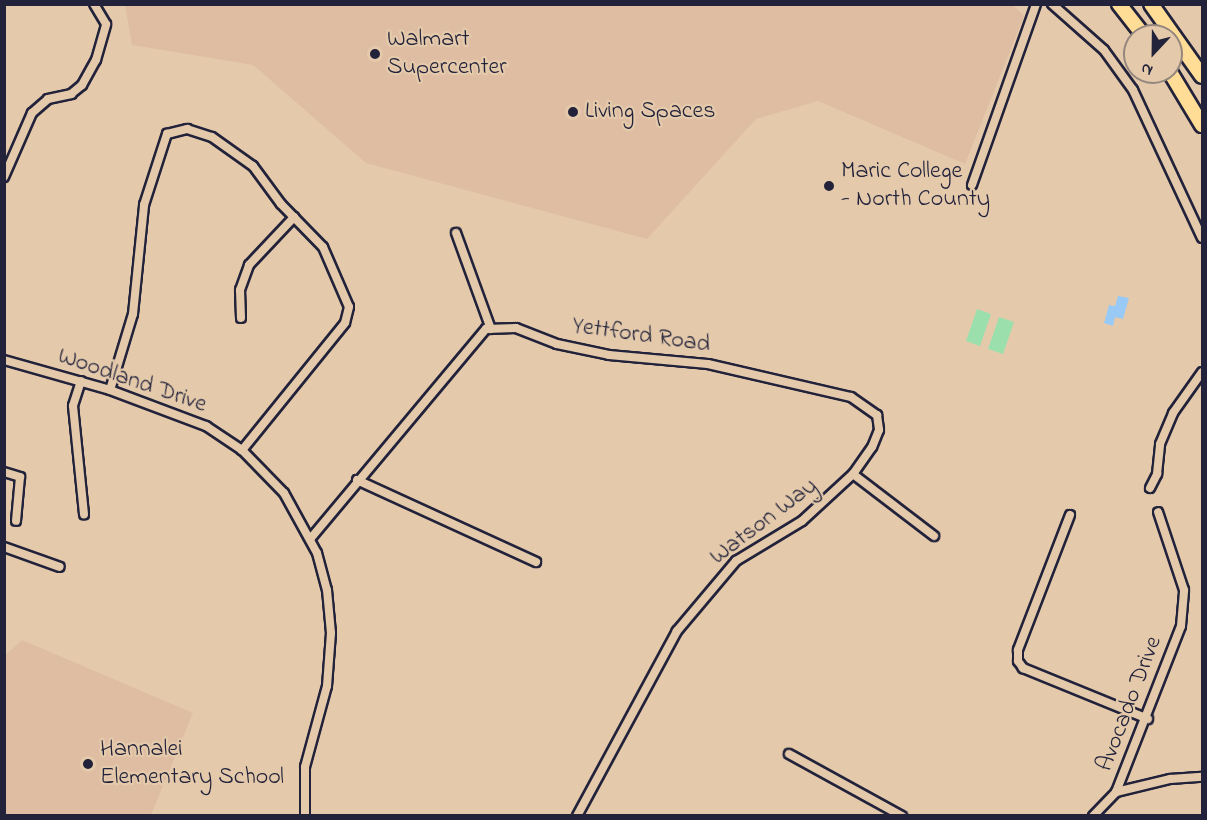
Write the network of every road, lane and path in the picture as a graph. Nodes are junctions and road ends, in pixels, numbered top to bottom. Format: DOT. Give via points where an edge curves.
graph roads {
  1 [pos="94,4"];
  2 [pos="1036,4"];
  3 [pos="1052,4"];
  4 [pos="1119,4"];
  5 [pos="1151,4"];
  6 [pos="1135,24"];
  7 [pos="1203,76"];
  8 [pos="1177,84"];
  9 [pos="1203,125"];
  10 [pos="4,177"];
  11 [pos="972,185"];
  12 [pos="294,217"];
  13 [pos="456,233"];
  14 [pos="1203,237"];
  15 [pos="241,318"];
  16 [pos="491,329"];
  17 [pos="4,360"];
  18 [pos="1203,372"];
  19 [pos="81,381"];
  20 [pos="110,390"];
  21 [pos="877,416"];
  22 [pos="242,450"];
  23 [pos="4,472"];
  24 [pos="853,474"];
  25 [pos="357,480"];
  26 [pos="1150,488"];
  27 [pos="1158,512"];
  28 [pos="84,514"];
  29 [pos="1070,515"];
  30 [pos="16,521"];
  31 [pos="934,536"];
  32 [pos="311,538"];
  33 [pos="4,547"];
  34 [pos="536,562"];
  35 [pos="60,567"];
  36 [pos="1148,719"];
  37 [pos="789,754"];
  38 [pos="1203,777"];
  39 [pos="1116,792"];
  40 [pos="304,816"];
  41 [pos="577,816"];
  42 [pos="902,816"];
  43 [pos="1093,816"];
  1 -- 10 [label="street" via="106,24 96,60 82,85 71,94 48,99 32,113"];
  2 -- 11 [label="street"];
  3 -- 14 [label="street" via="1104,51 1133,90"];
  4 -- 6 [label="highway"];
  5 -- 7 [label="highway"];
  8 -- 9 [label="highway"];
  12 -- 15 [label="street" via="249,265 240,290"];
  12 -- 20 [label="street" via="253,166 231,147 188,129 167,134 144,205 133,314"];
  12 -- 22 [label="street" via="323,247 349,307 345,323"];
  13 -- 16 [label="street"];
  16 -- 21 [label="street, Yettford Road" via="516,328 557,344 609,355 708,364 851,397 866,404"];
  16 -- 25 [label="street" via="486,329 468,348"];
  17 -- 19 [label="street, Woodland Drive"];
  18 -- 26 [label="street" via="1173,412 1160,444 1157,474"];
  19 -- 20 [label="street, Woodland Drive"];
  19 -- 28 [label="street" via="73,406"];
  20 -- 22 [label="street, Woodland Drive" via="206,426"];
  21 -- 24 [label="street, Watson Way" via="879,430 872,447"];
  22 -- 32 [label="street, Woodland Drive" via="284,493"];
  23 -- 30 [label="street" via="20,477"];
  24 -- 31 [label="street"];
  24 -- 41 [label="street, Watson Way" via="802,521 736,561 677,630"];
  25 -- 32 [label="street"];
  25 -- 34 [label="street"];
  27 -- 36 [label="street, Avocado Drive" via="1182,596 1181,626"];
  29 -- 36 [label="street" via="1018,650 1018,661 1023,668"];
  32 -- 40 [label="street, Woodland Drive" via="327,590 331,633 327,686 305,767"];
  33 -- 35 [label="street"];
  36 -- 39 [label="street, Avocado Drive"];
  37 -- 42 [label="street"];
  38 -- 39 [label="street" via="1170,779"];
  39 -- 43 [label="street, Avocado Drive"];
}
